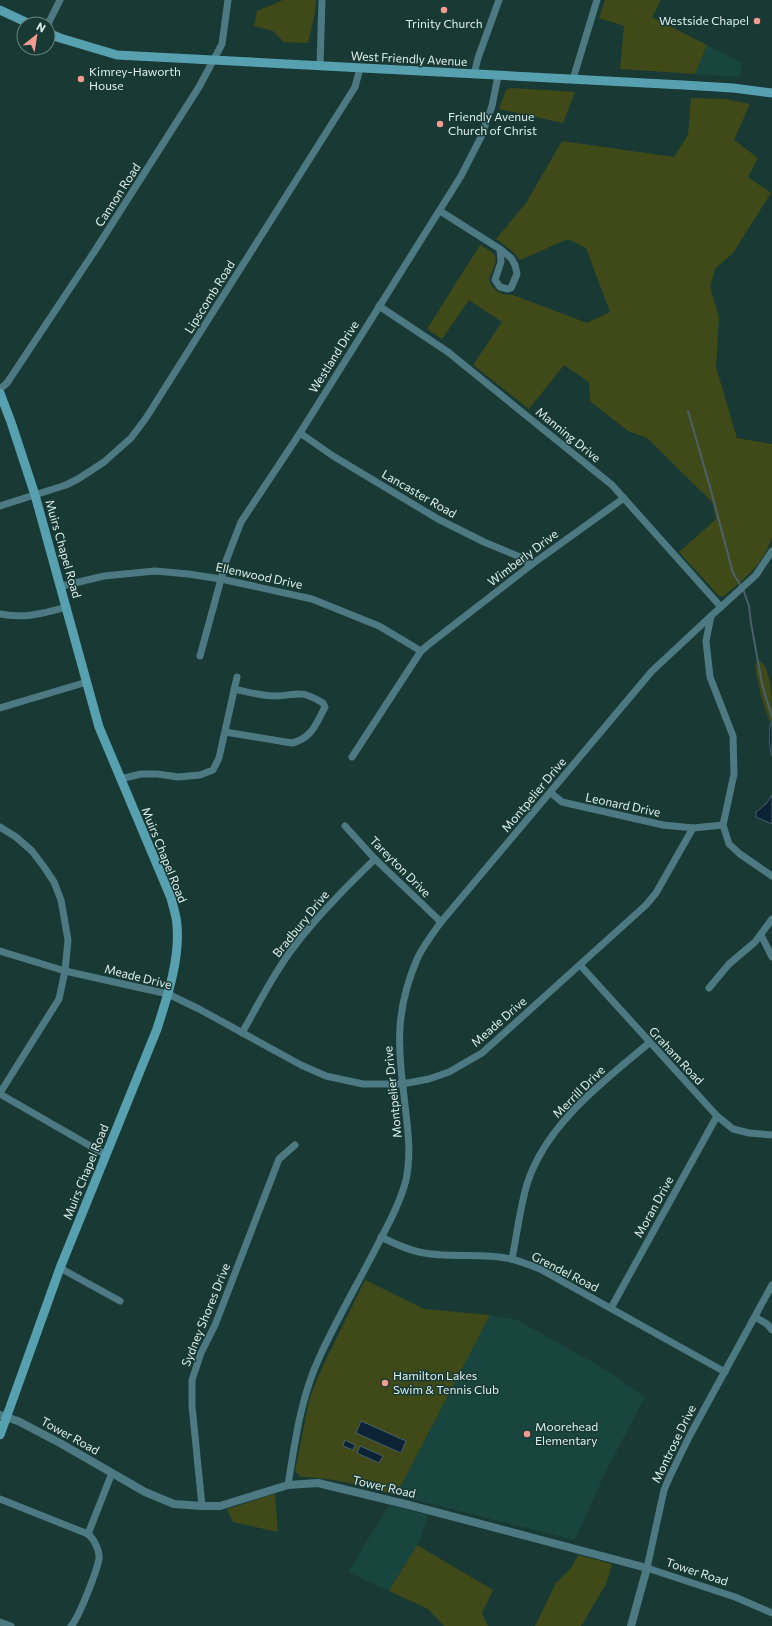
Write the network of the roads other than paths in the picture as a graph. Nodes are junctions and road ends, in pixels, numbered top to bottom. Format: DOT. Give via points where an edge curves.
graph roads {
  1 [pos="60,0"];
  2 [pos="228,0"];
  3 [pos="322,0"];
  4 [pos="499,0"];
  5 [pos="597,0"];
  6 [pos="0,10"];
  7 [pos="52,16"];
  8 [pos="16,17"];
  9 [pos="56,36"];
  10 [pos="212,60"];
  11 [pos="320,66"];
  12 [pos="360,68"];
  13 [pos="474,74"];
  14 [pos="498,76"];
  15 [pos="573,79"];
  16 [pos="772,93"];
  17 [pos="440,211"];
  18 [pos="500,249"];
  19 [pos="379,306"];
  20 [pos="0,389"];
  21 [pos="0,393"];
  22 [pos="300,433"];
  23 [pos="35,495"];
  24 [pos="624,498"];
  25 [pos="0,506"];
  26 [pos="772,551"];
  27 [pos="531,565"];
  28 [pos="221,578"];
  29 [pos="62,586"];
  30 [pos="67,607"];
  31 [pos="721,607"];
  32 [pos="0,614"];
  33 [pos="711,616"];
  34 [pos="422,651"];
  35 [pos="200,656"];
  36 [pos="237,677"];
  37 [pos="87,682"];
  38 [pos="234,689"];
  39 [pos="0,708"];
  40 [pos="225,732"];
  41 [pos="352,756"];
  42 [pos="120,779"];
  43 [pos="551,793"];
  44 [pos="723,825"];
  45 [pos="346,826"];
  46 [pos="0,827"];
  47 [pos="693,828"];
  48 [pos="375,859"];
  49 [pos="772,876"];
  50 [pos="772,919"];
  51 [pos="441,922"];
  52 [pos="760,935"];
  53 [pos="0,951"];
  54 [pos="772,958"];
  55 [pos="580,965"];
  56 [pos="65,971"];
  57 [pos="709,988"];
  58 [pos="168,994"];
  59 [pos="242,1033"];
  60 [pos="649,1043"];
  61 [pos="402,1084"];
  62 [pos="0,1094"];
  63 [pos="717,1116"];
  64 [pos="772,1135"];
  65 [pos="295,1145"];
  66 [pos="106,1155"];
  67 [pos="381,1237"];
  68 [pos="512,1259"];
  69 [pos="60,1268"];
  70 [pos="772,1285"];
  71 [pos="120,1301"];
  72 [pos="611,1308"];
  73 [pos="755,1317"];
  74 [pos="772,1330"];
  75 [pos="725,1372"];
  76 [pos="3,1416"];
  77 [pos="0,1435"];
  78 [pos="112,1472"];
  79 [pos="288,1485"];
  80 [pos="0,1499"];
  81 [pos="202,1506"];
  82 [pos="88,1534"];
  83 [pos="647,1568"];
  84 [pos="772,1613"];
  85 [pos="0,1622"];
  86 [pos="11,1626"];
  87 [pos="71,1626"];
  88 [pos="632,1626"];
  1 -- 7 [label="street"];
  2 -- 10 [label="street, Cannon Road" via="222,44"];
  3 -- 11 [label="street"];
  4 -- 13 [label="street"];
  5 -- 15 [label="street"];
  6 -- 8 [label="main road"];
  9 -- 10 [label="main road, West Friendly Avenue" via="117,55"];
  10 -- 11 [label="main road, West Friendly Avenue"];
  10 -- 20 [label="street, Cannon Road" via="199,87 96,248 7,383"];
  11 -- 12 [label="main road, West Friendly Avenue"];
  12 -- 13 [label="main road, West Friendly Avenue"];
  12 -- 23 [label="street, Lipscomb Road" via="355,87 132,438 104,462 78,479"];
  13 -- 14 [label="main road, West Friendly Avenue"];
  14 -- 15 [label="main road, West Friendly Avenue"];
  14 -- 17 [label="street, Westland Drive" via="492,106 481,137"];
  15 -- 16 [label="main road, West Friendly Avenue" via="731,87"];
  17 -- 18 [label="street"];
  17 -- 19 [label="street, Westland Drive"];
  18 -- 18 [label="street" via="511,258 516,269 515,279 508,289 500,287 495,280 501,262"];
  19 -- 22 [label="street, Westland Drive"];
  19 -- 24 [label="street, Manning Drive" via="448,352 612,485"];
  21 -- 23 [label="main road, Muirs Chapel Road"];
  22 -- 27 [label="street, Lancaster Road" via="438,519 520,557"];
  22 -- 28 [label="street, Westland Drive" via="241,522"];
  23 -- 25 [label="street, Lipscomb Road"];
  23 -- 29 [label="main road, Muirs Chapel Road"];
  24 -- 27 [label="street, Wimberly Drive"];
  24 -- 31 [label="street, Manning Drive"];
  26 -- 31 [label="street, Montpelier Drive" via="756,575"];
  27 -- 34 [label="street, Wimberly Drive"];
  28 -- 29 [label="street, Ellenwood Drive" via="155,571 104,576"];
  28 -- 34 [label="street, Ellenwood Drive" via="312,599 379,626"];
  28 -- 35 [label="street, Westland Drive"];
  29 -- 30 [label="main road, Muirs Chapel Road"];
  30 -- 32 [label="street" via="32,616"];
  30 -- 37 [label="main road, Muirs Chapel Road"];
  31 -- 33 [label="street, Montpelier Drive"];
  33 -- 43 [label="street, Montpelier Drive" via="652,671"];
  33 -- 44 [label="street" via="706,641 710,677 733,736 735,755 734,774"];
  34 -- 41 [label="street"];
  36 -- 38 [label="street"];
  37 -- 39 [label="street"];
  37 -- 42 [label="main road, Muirs Chapel Road" via="99,727"];
  38 -- 40 [label="street"];
  38 -- 40 [label="street" via="276,696 302,692 323,703 325,707 309,735 292,743"];
  40 -- 42 [label="street" via="219,758 213,770 200,775 178,777 141,774"];
  42 -- 58 [label="main road, Muirs Chapel Road" via="174,910 177,940"];
  43 -- 47 [label="street, Leonard Drive" via="562,802 577,806 664,825"];
  43 -- 51 [label="street, Montpelier Drive"];
  44 -- 47 [label="street"];
  44 -- 49 [label="street" via="729,844"];
  45 -- 48 [label="street, Tareyton Drive"];
  46 -- 56 [label="street" via="16,836 32,852 54,882 61,900 68,940"];
  47 -- 55 [label="street, Meade Drive" via="656,893"];
  48 -- 51 [label="street, Tareyton Drive"];
  48 -- 59 [label="street, Bradbury Drive" via="336,897 295,945"];
  50 -- 52 [label="street"];
  51 -- 61 [label="street, Montpelier Drive" via="418,956 401,1007 398,1046"];
  52 -- 54 [label="street"];
  52 -- 57 [label="street" via="729,964"];
  53 -- 56 [label="street, Meade Drive"];
  55 -- 60 [label="street, Graham Road"];
  55 -- 61 [label="street, Meade Drive" via="482,1054 449,1072"];
  56 -- 58 [label="street, Meade Drive"];
  56 -- 62 [label="street" via="59,999"];
  58 -- 59 [label="street, Meade Drive"];
  58 -- 66 [label="main road, Muirs Chapel Road" via="157,1029"];
  59 -- 61 [label="street, Meade Drive" via="326,1076 363,1084"];
  60 -- 63 [label="street, Graham Road"];
  60 -- 68 [label="street, Merrill Drive" via="578,1106 547,1143 527,1184"];
  61 -- 67 [label="street, Montpelier Drive" via="409,1159 400,1198"];
  62 -- 66 [label="street"];
  63 -- 64 [label="street, Graham Road" via="733,1129"];
  63 -- 72 [label="street, Moran Drive"];
  65 -- 81 [label="street, Sydney Shores Drive" via="279,1159 192,1380 192,1406"];
  66 -- 69 [label="main road, Muirs Chapel Road"];
  67 -- 68 [label="street, Grendel Road" via="419,1252"];
  67 -- 79 [label="street, Montpelier Drive" via="319,1357 303,1404"];
  68 -- 72 [label="street, Grendel Road" via="540,1269"];
  69 -- 71 [label="street"];
  69 -- 76 [label="main road, Muirs Chapel Road"];
  70 -- 73 [label="street, Montrose Drive"];
  72 -- 75 [label="street, Grendel Road"];
  73 -- 74 [label="street"];
  73 -- 75 [label="street, Montrose Drive"];
  75 -- 83 [label="street, Montrose Drive" via="664,1490"];
  76 -- 77 [label="main road, Muirs Chapel Road"];
  76 -- 78 [label="street, Tower Road" via="18,1421"];
  78 -- 81 [label="street, Tower Road" via="145,1492 174,1504"];
  78 -- 82 [label="street"];
  79 -- 81 [label="street, Tower Road" via="220,1506"];
  79 -- 83 [label="street, Tower Road" via="318,1483"];
  80 -- 82 [label="street"];
  82 -- 87 [label="street" via="92,1537 99,1558 80,1612"];
  83 -- 84 [label="street, Tower Road" via="735,1597"];
  83 -- 88 [label="street, Montrose Drive"];
  85 -- 86 [label="street"];
}
